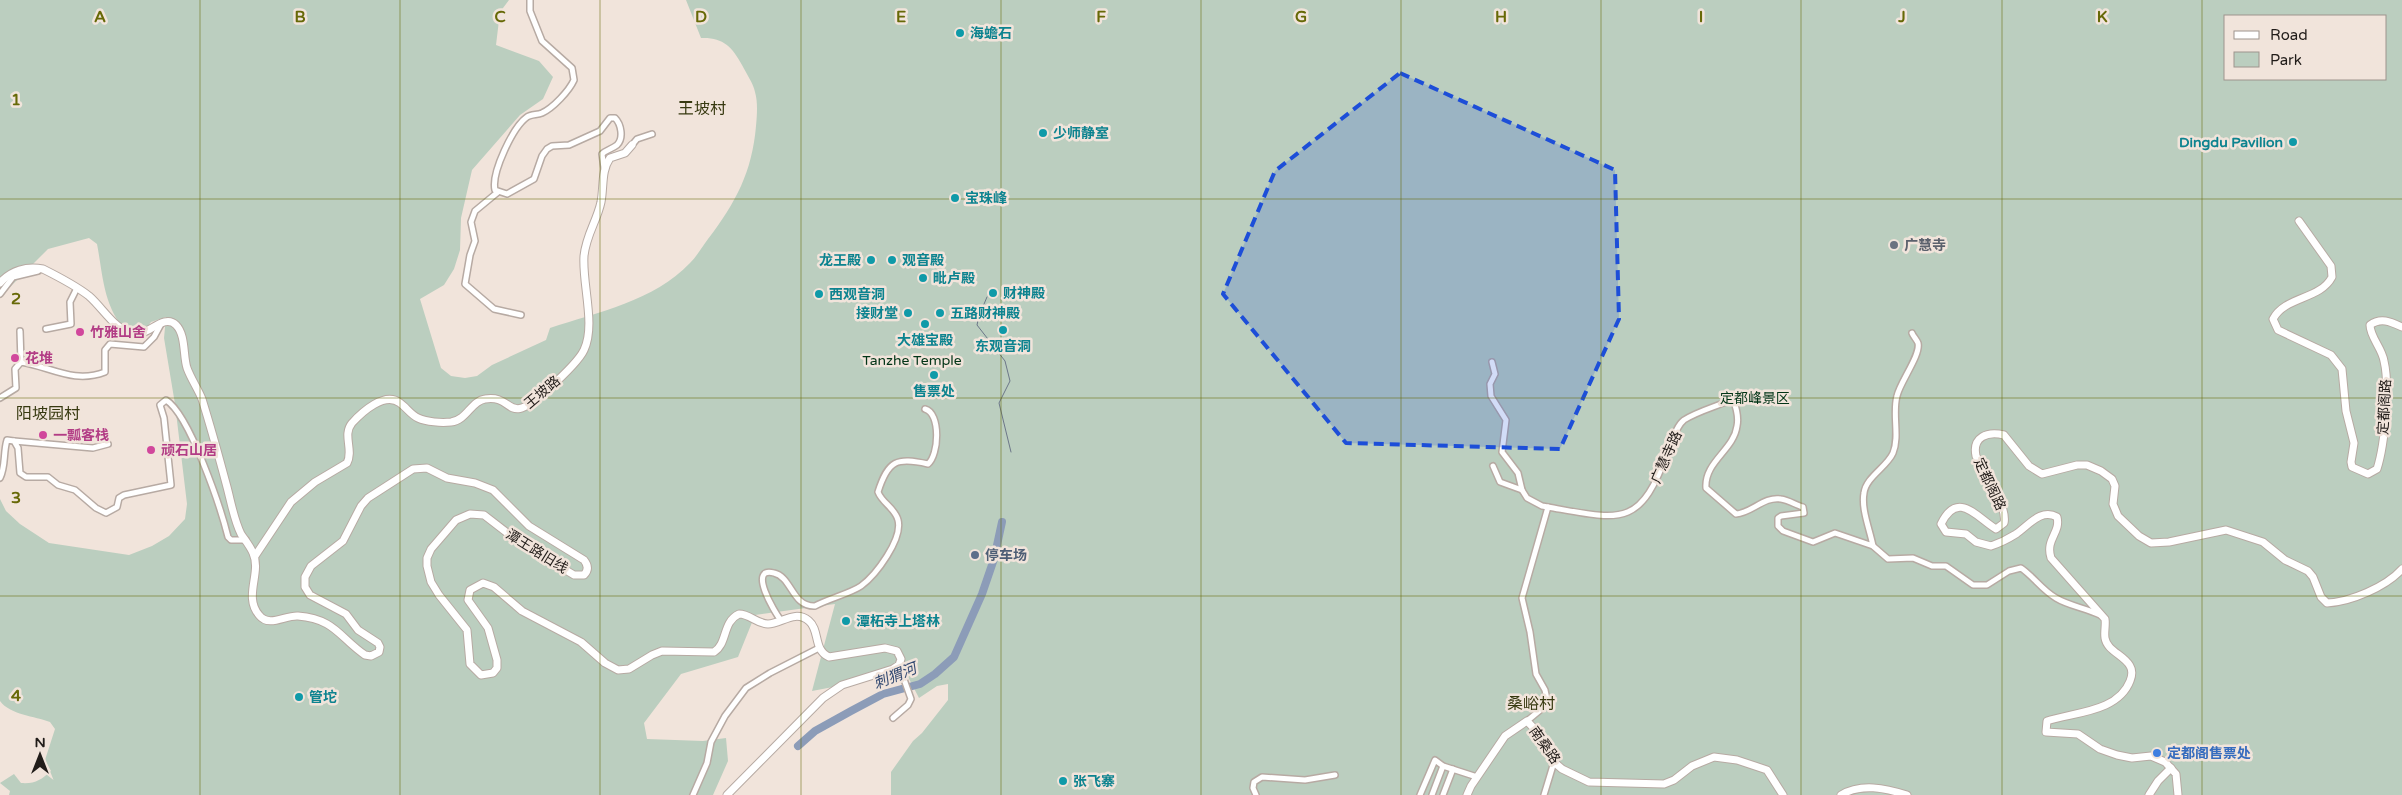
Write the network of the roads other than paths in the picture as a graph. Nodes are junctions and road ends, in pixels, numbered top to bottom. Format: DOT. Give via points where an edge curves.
graph roads {
  1 [pos="530,0"];
  2 [pos="652,134"];
  3 [pos="632,145"];
  4 [pos="604,168"];
  5 [pos="498,192"];
  6 [pos="2299,221"];
  7 [pos="49,272"];
  8 [pos="0,283"];
  9 [pos="77,288"];
  10 [pos="0,294"];
  11 [pos="522,315"];
  12 [pos="161,323"];
  13 [pos="2402,326"];
  14 [pos="46,329"];
  15 [pos="20,331"];
  16 [pos="1912,334"];
  17 [pos="21,362"];
  18 [pos="1492,362"];
  19 [pos="0,398"];
  20 [pos="925,410"];
  21 [pos="14,441"];
  22 [pos="108,444"];
  23 [pos="1493,466"];
  24 [pos="0,478"];
  25 [pos="1522,490"];
  26 [pos="1548,507"];
  27 [pos="246,540"];
  28 [pos="1873,546"];
  29 [pos="255,556"];
  30 [pos="2402,569"];
  31 [pos="2100,615"];
  32 [pos="780,620"];
  33 [pos="819,648"];
  34 [pos="900,668"];
  35 [pos="893,718"];
  36 [pos="1527,721"];
  37 [pos="1554,762"];
  38 [pos="1443,766"];
  39 [pos="2171,768"];
  40 [pos="1453,769"];
  41 [pos="1335,775"];
  42 [pos="1477,777"];
  43 [pos="694,795"];
  44 [pos="726,795"];
  45 [pos="1256,795"];
  46 [pos="1420,795"];
  47 [pos="1432,795"];
  48 [pos="1443,795"];
  49 [pos="1467,795"];
  50 [pos="1544,795"];
  51 [pos="1783,795"];
  52 [pos="1841,795"];
  53 [pos="1907,795"];
  54 [pos="2148,795"];
  55 [pos="2178,795"];
  1 -- 5 [label="street" via="530,11 542,41 570,65 574,80 546,111 526,118 512,137 495,172 494,188"];
  2 -- 3 [label="street" via="637,139"];
  3 -- 4 [label="street" via="625,153 610,158"];
  4 -- 5 [label="street" via="602,154 616,146 621,138 615,118 610,118 598,133 550,147 542,156 532,181 510,193"];
  4 -- 29 [label="street, 王坡路" via="601,202 584,254 588,322 582,354 545,391 518,410 486,399 477,402 458,420 441,422 416,417 394,400 384,399 377,403 348,429 350,457 347,463 315,482 291,502"];
  5 -- 11 [label="street" via="475,211 471,222 475,241 465,284 494,309"];
  6 -- 13 [label="street, 定都阁路" via="2327,259 2332,278 2324,286 2282,307 2273,319 2274,325 2331,356 2342,369 2346,411 2354,443 2352,467 2368,474 2377,469 2382,454 2387,378 2384,360 2370,332 2370,325 2381,320"];
  7 -- 8 [label="street" via="27,268 16,271"];
  7 -- 9 [label="street"];
  7 -- 10 [label="street" via="25,272 13,277"];
  9 -- 12 [label="street" via="122,329 134,334 143,334"];
  9 -- 14 [label="street" via="70,302 71,324"];
  12 -- 17 [label="street" via="154,338 144,346 110,344 105,350 105,372 78,378"];
  12 -- 27 [label="street" via="170,321 180,331 188,369 200,395 237,522"];
  15 -- 17 [label="street"];
  16 -- 28 [label="street" via="1918,343 1918,352 1897,395 1892,454 1866,485 1864,493"];
  17 -- 19 [label="street" via="15,369 16,388"];
  18 -- 25 [label="street" via="1495,374 1490,384 1491,396 1506,420 1502,452 1518,473"];
  20 -- 32 [label="street" via="930,410 936,426 933,460 928,464 905,459 889,466 878,492 898,518 899,529 888,555 862,585 815,606 802,603 779,576 767,573 762,578 762,585"];
  21 -- 22 [label="street" via="93,448"];
  21 -- 24 [label="street" via="7,440"];
  21 -- 27 [label="street" via="18,448 20,473 26,477 48,477 58,485 75,490 96,508 106,512 117,507 119,498 124,495 171,485 160,406 166,400 188,427 228,537"];
  23 -- 25 [label="street" via="1500,482"];
  25 -- 26 [label="street" via="1527,498"];
  26 -- 28 [label="street, 广慧寺路" via="1615,517 1628,514 1658,479 1682,421 1733,398 1737,426 1731,441 1707,475 1706,488 1736,514 1743,514 1770,499 1803,507 1804,513 1778,518 1778,526 1782,531 1812,542 1835,532"];
  26 -- 36 [label="street" via="1522,598 1536,674 1547,699 1545,706"];
  27 -- 29 [label="street"];
  28 -- 31 [label="street" via="1888,559 1913,558 1932,566 1946,566 1973,585 1987,585 2009,571 2021,568 2058,599"];
  29 -- 32 [label="street, 潭王路旧线" via="252,597 261,617 273,621 297,616 324,622 365,654 377,654 378,642 358,630 342,611 310,595 305,587 305,577 311,566 343,541 368,498 408,471 422,467 447,478 493,490 530,526 587,565 584,575 574,575 519,542 484,515 466,515 451,525 431,549 427,566 439,596 467,630 470,664 481,675 493,673 497,664 487,625 468,600 470,590 479,584 494,587 522,611 581,642 605,663 621,671 662,651 714,652 720,646 729,622 739,614 762,623"];
  30 -- 31 [label="street, 定都阁路" via="2364,593 2327,603 2321,598 2308,570 2285,560 2263,542 2226,530 2151,543 2118,516 2113,504 2115,486 2112,478 2102,470 2077,465 2042,474 2029,466 2004,435 1987,434 1978,439 1974,448 1976,456 2001,503 2006,518 2004,523 1996,530 1974,511 1958,507 1945,516 1942,527 1946,532 1966,534 1976,542 1991,546 2016,534 2040,515 2050,513 2057,517 2057,529 2048,550 2051,558"];
  31 -- 39 [label="street, 定都阁路" via="2105,619 2108,646 2131,668 2128,686 2119,698 2108,705 2047,722 2046,732 2078,734 2100,749 2132,758 2151,756"];
  32 -- 33 [label="street, 潭王路旧线" via="795,617 808,620"];
  33 -- 43 [label="street" via="746,688 711,742 707,764"];
  33 -- 44 [label="street" via="832,657 889,648 899,654 901,663 893,669 842,685 823,698"];
  34 -- 35 [label="street" via="911,699 908,706"];
  36 -- 37 [label="street, 南桑路" via="1545,740"];
  36 -- 42 [label="street, 南桑路" via="1505,736"];
  37 -- 50 [label="street"];
  37 -- 51 [label="street, 南桑路" via="1589,782 1653,785 1674,780 1692,766 1714,757 1736,760 1767,770"];
  38 -- 40 [label="street"];
  38 -- 46 [label="street" via="1435,760"];
  38 -- 47 [label="street"];
  39 -- 54 [label="street"];
  39 -- 55 [label="street" via="2176,774"];
  40 -- 42 [label="street"];
  40 -- 48 [label="street"];
  41 -- 45 [label="street" via="1305,780 1262,777 1254,782 1252,788"];
  42 -- 49 [label="street, 南桑路"];
  52 -- 53 [label="street" via="1852,789 1880,788"];
}
